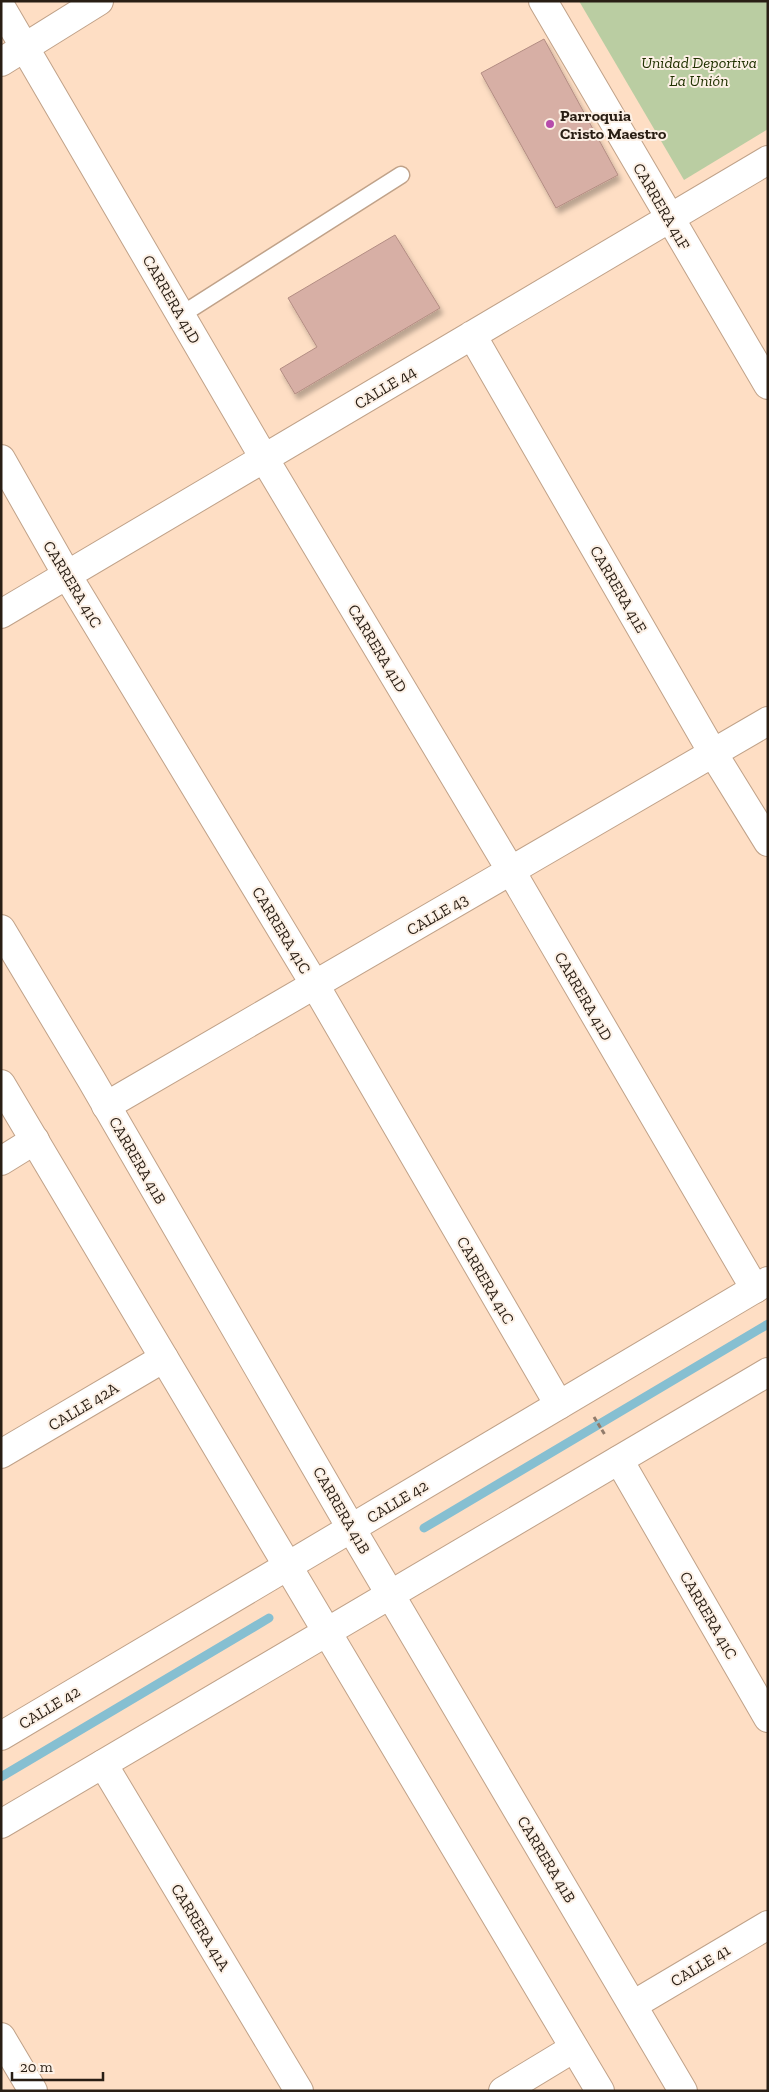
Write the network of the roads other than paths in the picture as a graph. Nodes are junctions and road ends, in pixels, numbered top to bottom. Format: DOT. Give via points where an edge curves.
graph roads {
  1 [pos="99,1"];
  2 [pos="542,1"];
  3 [pos="1,7"];
  4 [pos="25,47"];
  5 [pos="1,62"];
  6 [pos="768,160"];
  7 [pos="401,175"];
  8 [pos="669,218"];
  9 [pos="181,315"];
  10 [pos="472,335"];
  11 [pos="768,385"];
  12 [pos="1,458"];
  13 [pos="264,458"];
  14 [pos="67,575"];
  15 [pos="1,614"];
  16 [pos="768,721"];
  17 [pos="713,753"];
  18 [pos="768,842"];
  19 [pos="511,871"];
  20 [pos="1,929"];
  21 [pos="315,985"];
  22 [pos="1,1084"];
  23 [pos="106,1106"];
  24 [pos="35,1140"];
  25 [pos="1,1161"];
  26 [pos="761,1285"];
  27 [pos="164,1358"];
  28 [pos="768,1372"];
  29 [pos="559,1405"];
  30 [pos="614,1451"];
  31 [pos="1,1454"];
  32 [pos="352,1528"];
  33 [pos="288,1566"];
  34 [pos="391,1594"];
  35 [pos="327,1632"];
  36 [pos="768,1718"];
  37 [pos="1,1736"];
  38 [pos="103,1764"];
  39 [pos="1,1824"];
  40 [pos="768,1925"];
  41 [pos="633,2005"];
  42 [pos="1,2037"];
  43 [pos="574,2048"];
  44 [pos="34,2091"];
  45 [pos="299,2091"];
  46 [pos="503,2091"];
  47 [pos="600,2091"];
  48 [pos="683,2091"];
  1 -- 4 [label="street"];
  2 -- 8 [label="street, CARRERA 41F"];
  3 -- 4 [label="street, CARRERA 41D"];
  4 -- 5 [label="street"];
  4 -- 9 [label="street, CARRERA 41D"];
  6 -- 8 [label="street, CALLE 44"];
  7 -- 9 [label="lane"];
  8 -- 10 [label="street, CALLE 44"];
  8 -- 11 [label="street, CARRERA 41F"];
  9 -- 13 [label="street, CARRERA 41D"];
  10 -- 13 [label="street, CALLE 44"];
  10 -- 17 [label="street, CARRERA 41E"];
  12 -- 14 [label="street, CARRERA 41C"];
  13 -- 14 [label="street, CALLE 44"];
  13 -- 19 [label="street, CARRERA 41D"];
  14 -- 15 [label="street, CALLE 44"];
  14 -- 21 [label="street, CARRERA 41C"];
  16 -- 17 [label="street, CALLE 43"];
  17 -- 18 [label="street, CARRERA 41E"];
  17 -- 19 [label="street, CALLE 43"];
  19 -- 21 [label="street, CALLE 43"];
  19 -- 26 [label="street, CARRERA 41D"];
  20 -- 23 [label="street, CARRERA 41B"];
  21 -- 23 [label="street, CALLE 43"];
  21 -- 29 [label="street, CARRERA 41C"];
  22 -- 24 [label="street"];
  23 -- 32 [label="street, CARRERA 41B"];
  24 -- 25 [label="street"];
  24 -- 27 [label="street"];
  26 -- 29 [label="street, CALLE 42"];
  27 -- 31 [label="street, CALLE 42A"];
  27 -- 33 [label="street"];
  28 -- 30 [label="street"];
  29 -- 32 [label="street, CALLE 42"];
  30 -- 34 [label="street"];
  30 -- 36 [label="street, CARRERA 41C"];
  32 -- 33 [label="street, CALLE 42"];
  32 -- 34 [label="street, CARRERA 41B"];
  33 -- 35 [label="street"];
  33 -- 37 [label="street, CALLE 42"];
  34 -- 35 [label="street"];
  34 -- 41 [label="street, CARRERA 41B"];
  35 -- 38 [label="street"];
  35 -- 43 [label="street"];
  38 -- 39 [label="street"];
  38 -- 45 [label="street, CARRERA 41A"];
  40 -- 41 [label="street, CALLE 41"];
  41 -- 48 [label="street, CARRERA 41B"];
  42 -- 44 [label="street"];
  43 -- 46 [label="street"];
  43 -- 47 [label="street"];
}
